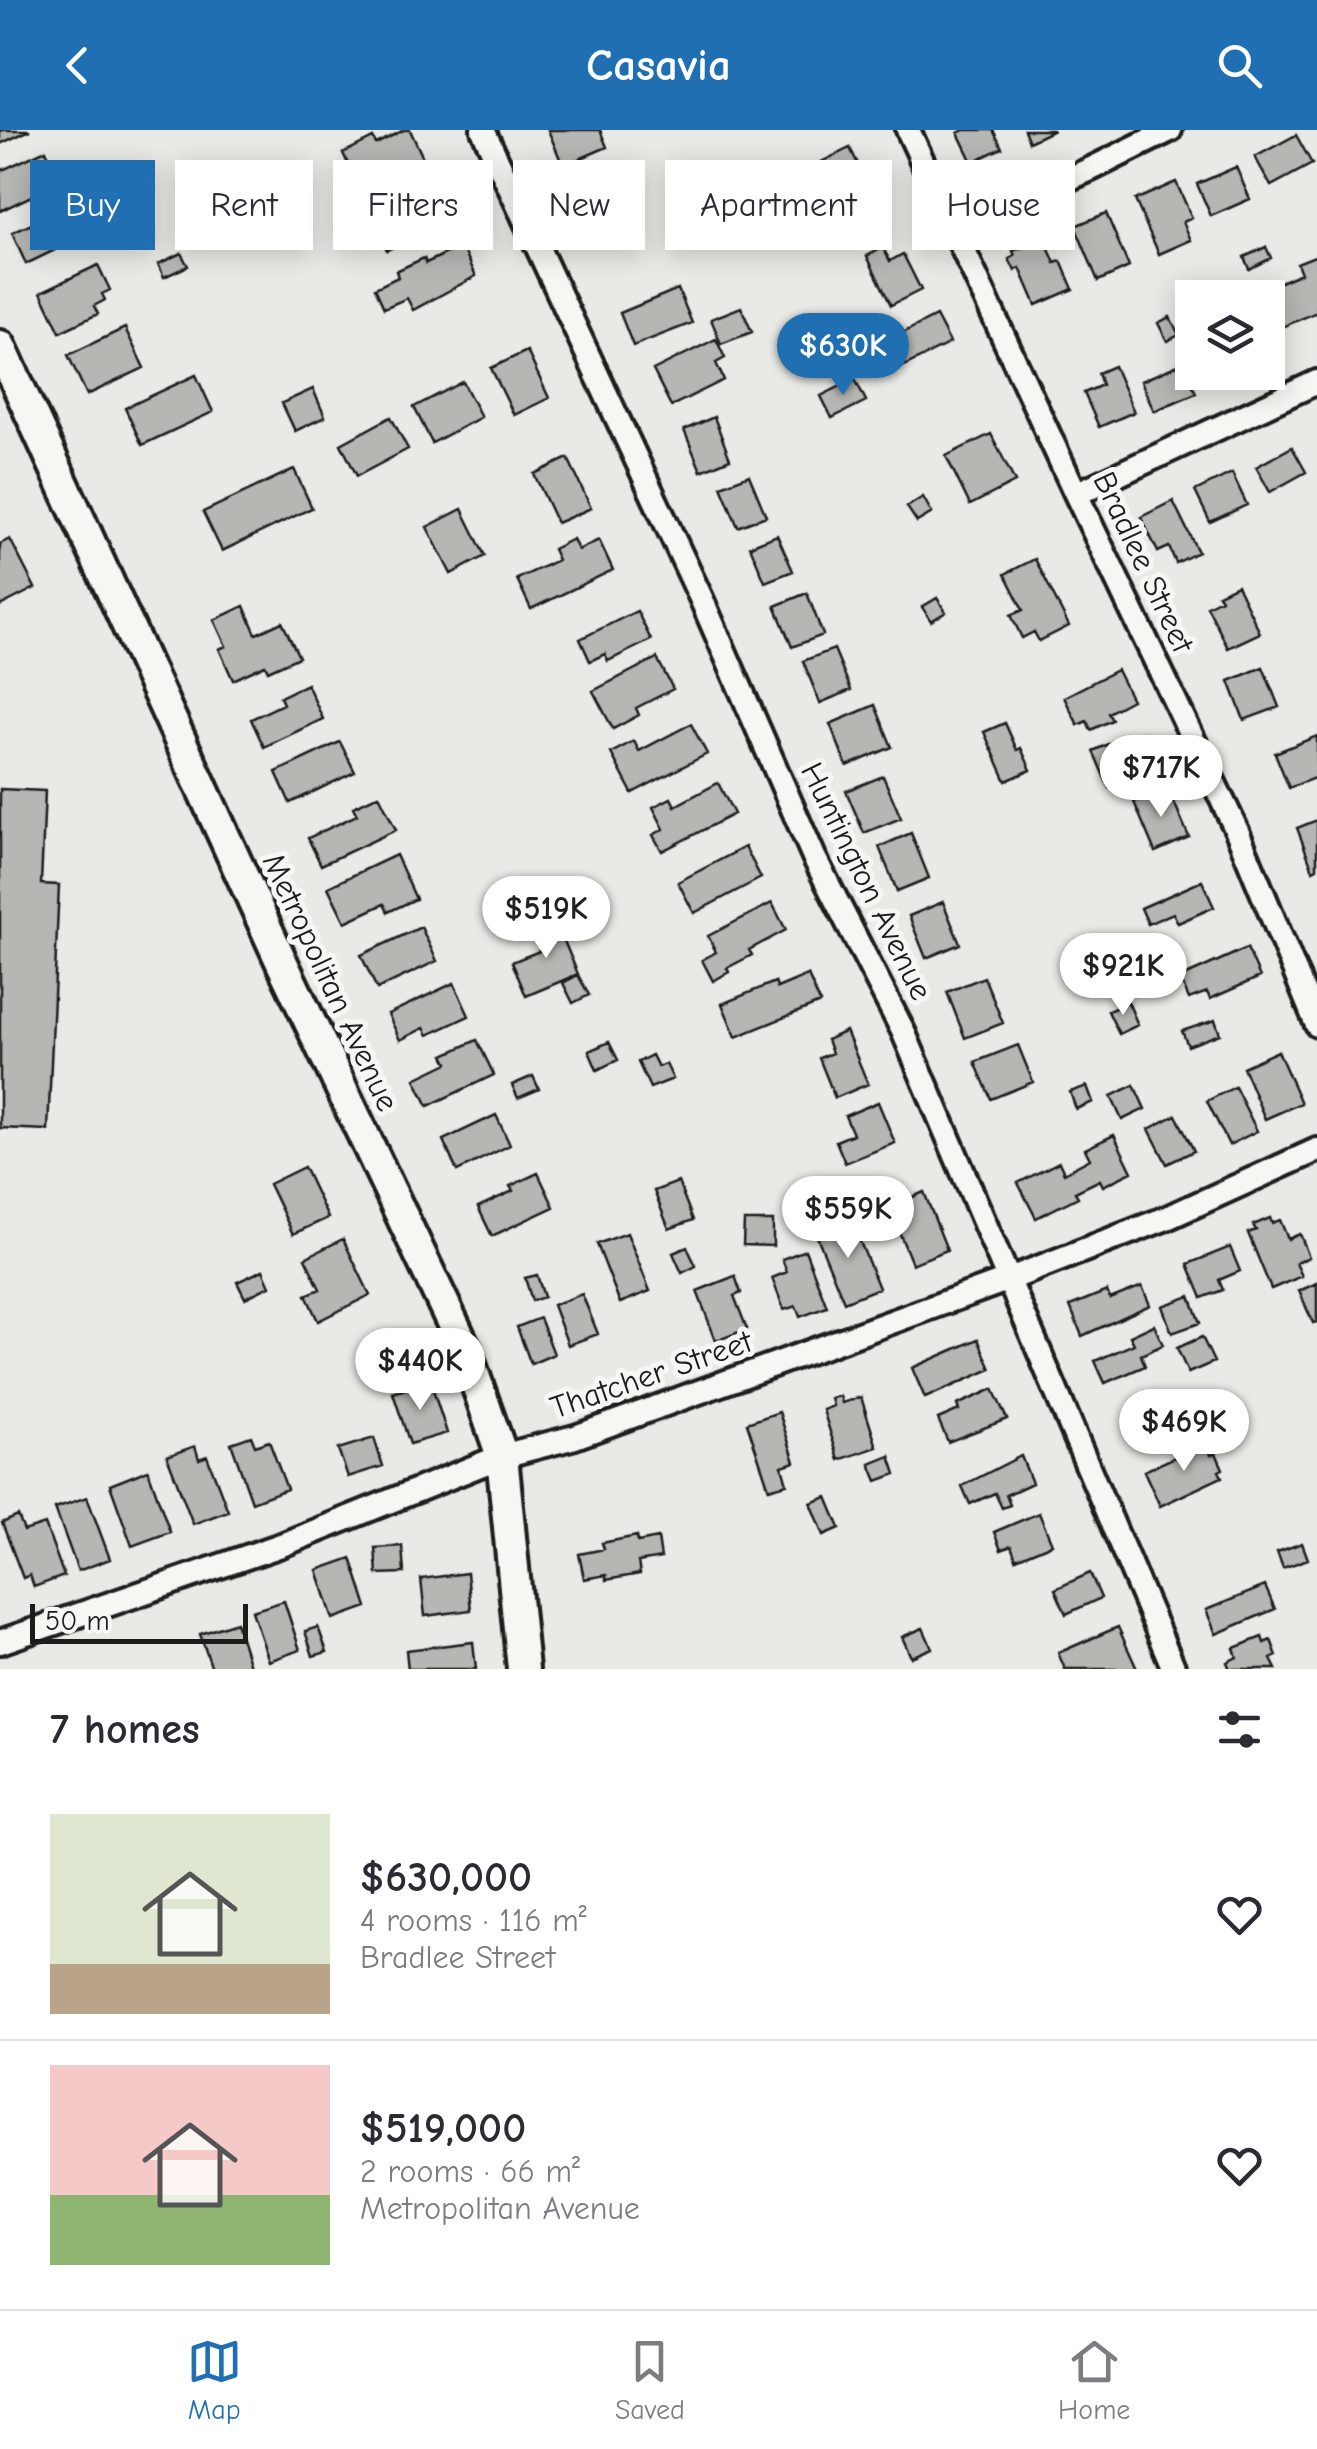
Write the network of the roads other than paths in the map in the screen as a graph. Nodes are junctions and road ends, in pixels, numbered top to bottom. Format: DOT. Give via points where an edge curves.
graph roads {
  1 [pos="484,130"];
  2 [pos="908,130"];
  3 [pos="1170,130"];
  4 [pos="922,160"];
  5 [pos="1075,176"];
  6 [pos="963,250"];
  7 [pos="0,346"];
  8 [pos="1317,382"];
  9 [pos="1076,494"];
  10 [pos="1317,1024"];
  11 [pos="1317,1150"];
  12 [pos="1007,1280"];
  13 [pos="502,1456"];
  14 [pos="0,1642"];
  15 [pos="523,1669"];
  16 [pos="1174,1669"];
  1 -- 12 [label="street, Huntington Avenue" via="814,857 903,1031"];
  2 -- 4 [label="street, Bradlee Street"];
  3 -- 5 [label="street"];
  6 -- 9 [label="street, Bradlee Street"];
  7 -- 13 [label="street, Metropolitan Avenue" via="464,1347"];
  8 -- 9 [label="street"];
  9 -- 10 [label="street, Bradlee Street" via="1236,831"];
  11 -- 12 [label="street, Thatcher Street"];
  12 -- 13 [label="street, Thatcher Street" via="575,1437"];
  12 -- 16 [label="street, Huntington Avenue"];
  13 -- 14 [label="street, Thatcher Street" via="284,1544"];
  13 -- 15 [label="street, Metropolitan Avenue"];
}
